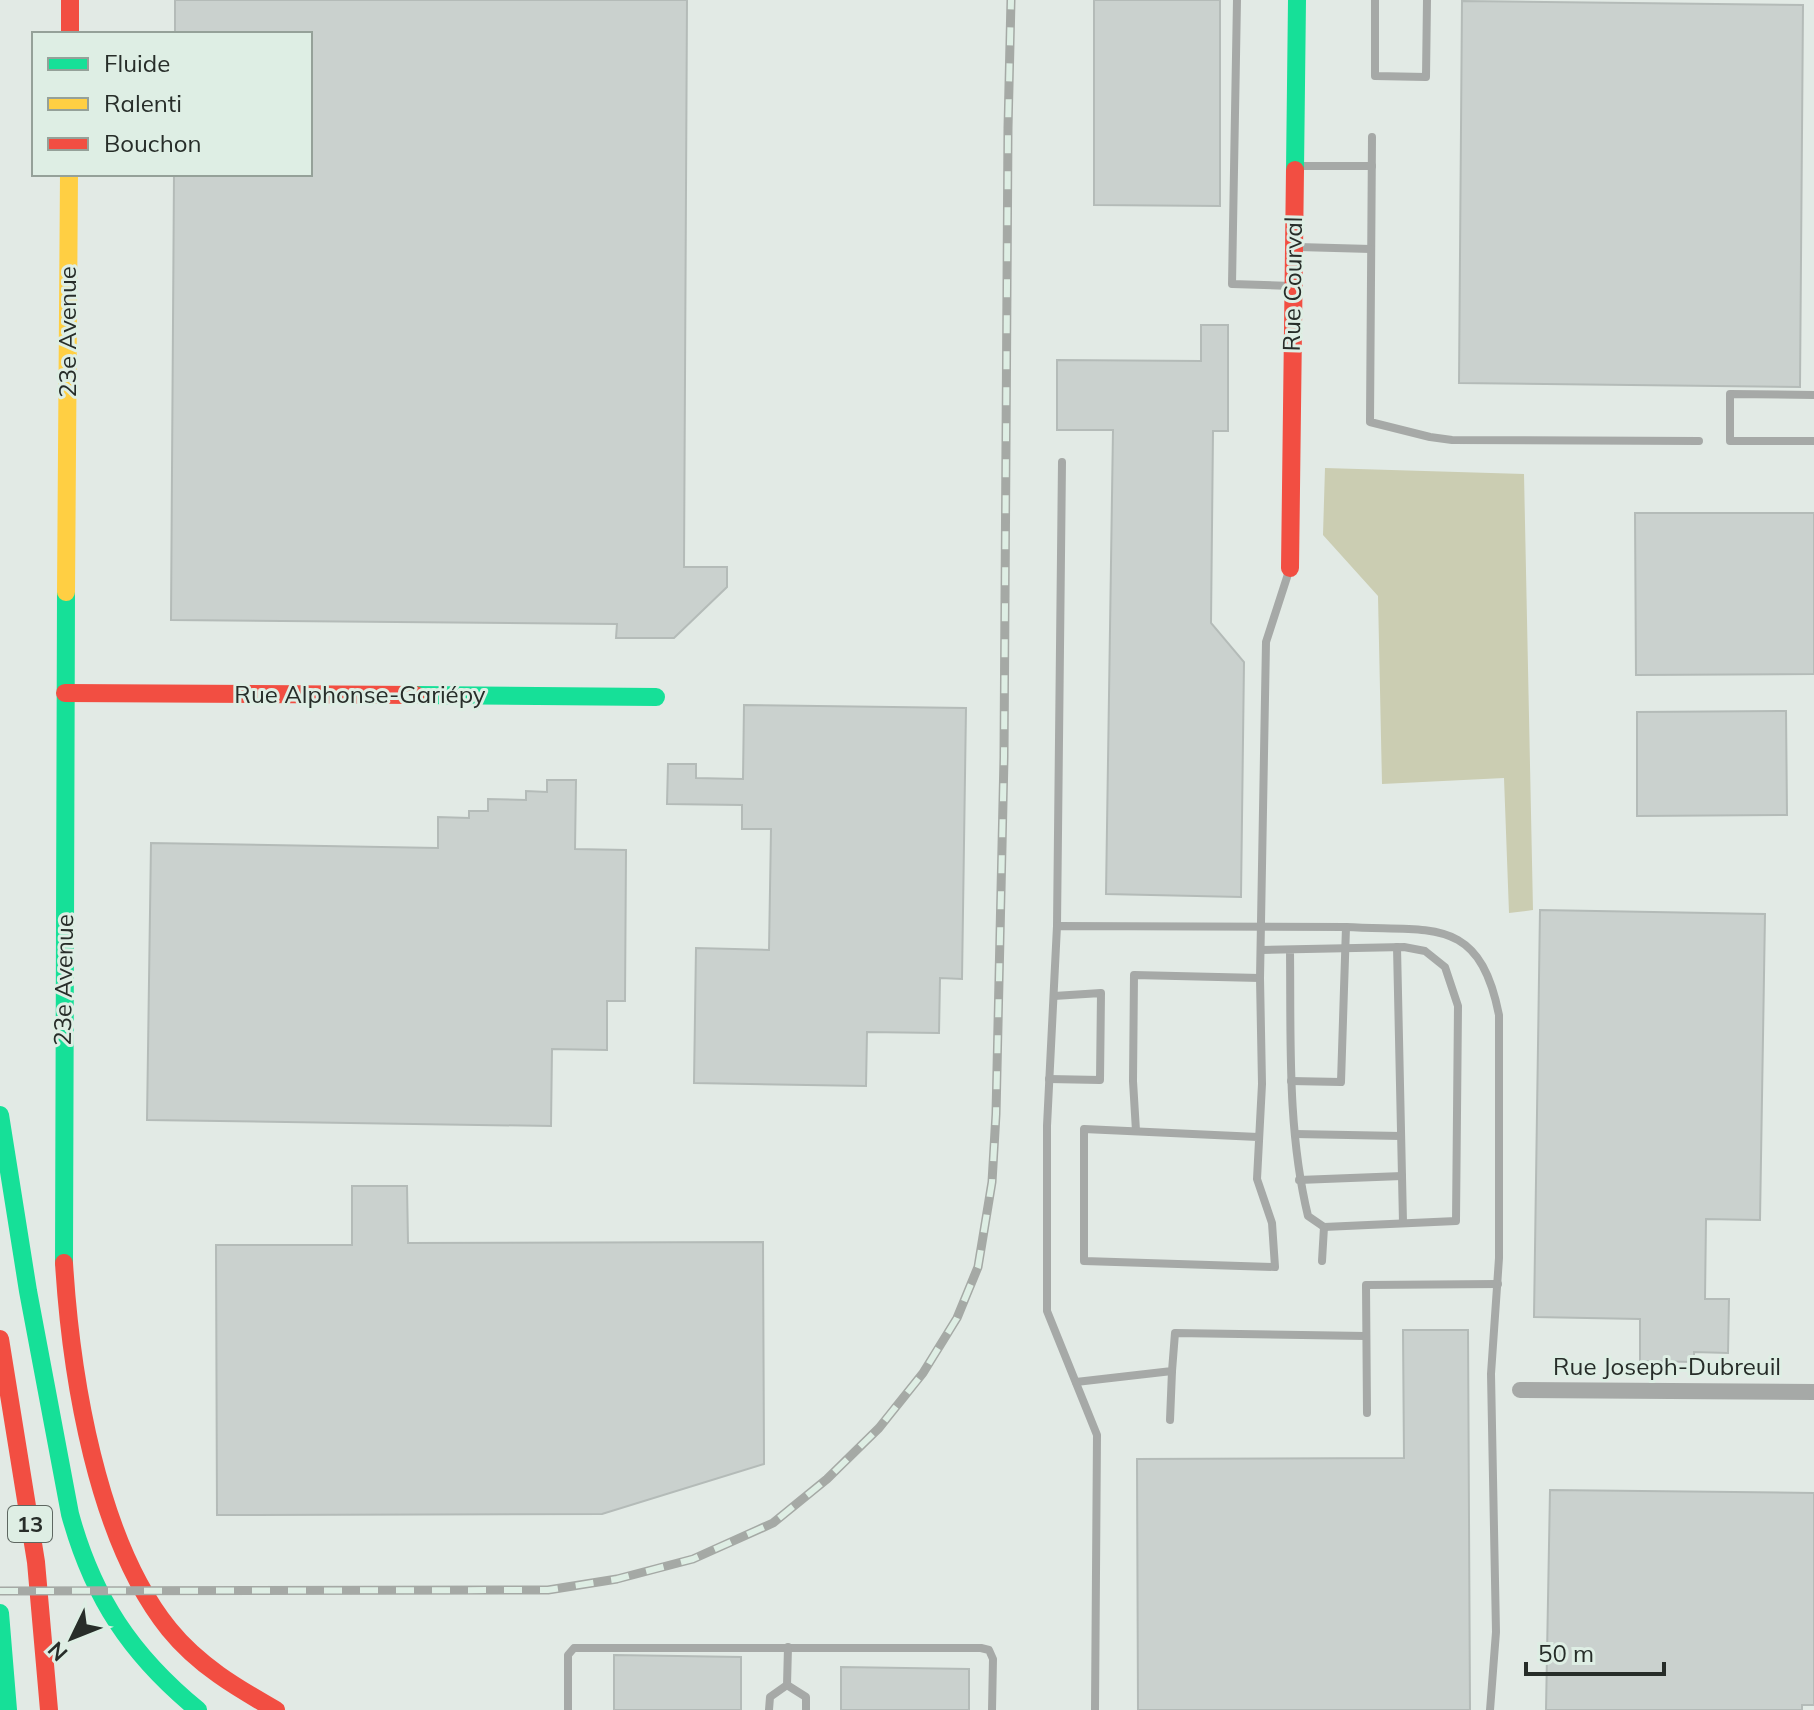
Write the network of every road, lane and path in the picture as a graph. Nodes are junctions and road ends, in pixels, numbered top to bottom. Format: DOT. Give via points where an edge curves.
graph roads {
  1 [pos="70,0"];
  2 [pos="1237,0"];
  3 [pos="1297,0"];
  4 [pos="1375,0"];
  5 [pos="1427,0"];
  6 [pos="70,32"];
  7 [pos="1372,137"];
  8 [pos="1295,166"];
  9 [pos="1372,166"];
  10 [pos="69,176"];
  11 [pos="1293,247"];
  12 [pos="1371,249"];
  13 [pos="1293,286"];
  14 [pos="1814,395"];
  15 [pos="1699,441"];
  16 [pos="1814,441"];
  17 [pos="1062,462"];
  18 [pos="1290,568"];
  19 [pos="65,693"];
  20 [pos="656,697"];
  21 [pos="1057,926"];
  22 [pos="1346,927"];
  23 [pos="1262,928"];
  24 [pos="1432,932"];
  25 [pos="1397,947"];
  26 [pos="1262,950"];
  27 [pos="1290,950"];
  28 [pos="1346,950"];
  29 [pos="1425,951"];
  30 [pos="1260,978"];
  31 [pos="1054,996"];
  32 [pos="1049,1079"];
  33 [pos="1291,1081"];
  34 [pos="0,1115"];
  35 [pos="1136,1131"];
  36 [pos="1295,1134"];
  37 [pos="1401,1136"];
  38 [pos="1258,1137"];
  39 [pos="1402,1176"];
  40 [pos="1299,1180"];
  41 [pos="1403,1222"];
  42 [pos="1324,1227"];
  43 [pos="1322,1261"];
  44 [pos="1498,1284"];
  45 [pos="1366,1336"];
  46 [pos="0,1339"];
  47 [pos="1172,1371"];
  48 [pos="1076,1382"];
  49 [pos="1520,1390"];
  50 [pos="1814,1392"];
  51 [pos="1367,1413"];
  52 [pos="1170,1420"];
  53 [pos="0,1613"];
  54 [pos="788,1647"];
  55 [pos="787,1685"];
  56 [pos="8,1710"];
  57 [pos="49,1710"];
  58 [pos="198,1710"];
  59 [pos="276,1710"];
  60 [pos="568,1710"];
  61 [pos="769,1710"];
  62 [pos="806,1710"];
  63 [pos="992,1710"];
  64 [pos="1095,1710"];
  65 [pos="1490,1710"];
  1 -- 6 [label="main road"];
  2 -- 13 [label="lane" via="1232,284"];
  3 -- 8 [label="main road, Rue Courval"];
  4 -- 5 [label="lane" via="1375,76 1426,77"];
  7 -- 9 [label="lane"];
  8 -- 9 [label="lane"];
  8 -- 11 [label="main road, Rue Courval"];
  9 -- 12 [label="lane"];
  10 -- 19 [label="main road, 23e Avenue"];
  11 -- 12 [label="lane"];
  11 -- 13 [label="main road, Rue Courval"];
  12 -- 15 [label="lane" via="1370,422 1452,440"];
  13 -- 18 [label="main road, Rue Courval"];
  14 -- 16 [label="lane" via="1730,394 1730,441"];
  17 -- 21 [label="lane"];
  18 -- 23 [label="lane" via="1266,642"];
  19 -- 20 [label="main road, Rue Alphonse-Gariépy"];
  19 -- 59 [label="main road, 23e Avenue" via="63,1267 85,1419 108,1513 141,1591 192,1655"];
  21 -- 23 [label="lane"];
  21 -- 31 [label="lane"];
  22 -- 23 [label="lane"];
  22 -- 24 [label="lane"];
  22 -- 28 [label="lane"];
  23 -- 26 [label="lane"];
  24 -- 29 [label="lane"];
  24 -- 44 [label="lane" via="1466,942 1494,986 1499,1015"];
  25 -- 28 [label="lane"];
  25 -- 29 [label="lane"];
  25 -- 37 [label="lane"];
  26 -- 27 [label="lane"];
  26 -- 30 [label="lane"];
  27 -- 28 [label="lane"];
  27 -- 33 [label="lane"];
  28 -- 33 [label="lane" via="1341,1082"];
  29 -- 41 [label="lane" via="1445,967 1458,1006 1456,1221"];
  30 -- 35 [label="lane" via="1134,975"];
  30 -- 38 [label="lane"];
  31 -- 32 [label="lane"];
  31 -- 32 [label="lane" via="1101,993 1100,1080"];
  32 -- 48 [label="lane" via="1047,1311"];
  33 -- 36 [label="lane"];
  34 -- 58 [label="main road" via="78,1548 101,1601 131,1647"];
  35 -- 38 [label="lane"];
  35 -- 38 [label="lane" via="1084,1129 1084,1261 1275,1267 1272,1223 1257,1179"];
  36 -- 37 [label="lane"];
  36 -- 40 [label="lane"];
  37 -- 39 [label="lane"];
  39 -- 40 [label="lane"];
  39 -- 41 [label="lane"];
  40 -- 42 [label="lane" via="1308,1216"];
  41 -- 42 [label="lane"];
  42 -- 43 [label="lane"];
  44 -- 45 [label="lane" via="1366,1285"];
  44 -- 65 [label="lane" via="1491,1374 1496,1632"];
  45 -- 47 [label="lane" via="1175,1333"];
  45 -- 51 [label="lane"];
  46 -- 57 [label="main road, 13" via="36,1562"];
  47 -- 48 [label="lane"];
  47 -- 52 [label="lane"];
  48 -- 64 [label="lane" via="1097,1435"];
  49 -- 50 [label="street, Rue Joseph-Dubreuil"];
  53 -- 56 [label="main road"];
  54 -- 55 [label="lane"];
  54 -- 60 [label="lane" via="574,1648 568,1655"];
  54 -- 63 [label="lane" via="989,1650"];
  55 -- 61 [label="lane" via="770,1697"];
  55 -- 62 [label="lane" via="806,1697"];
}
